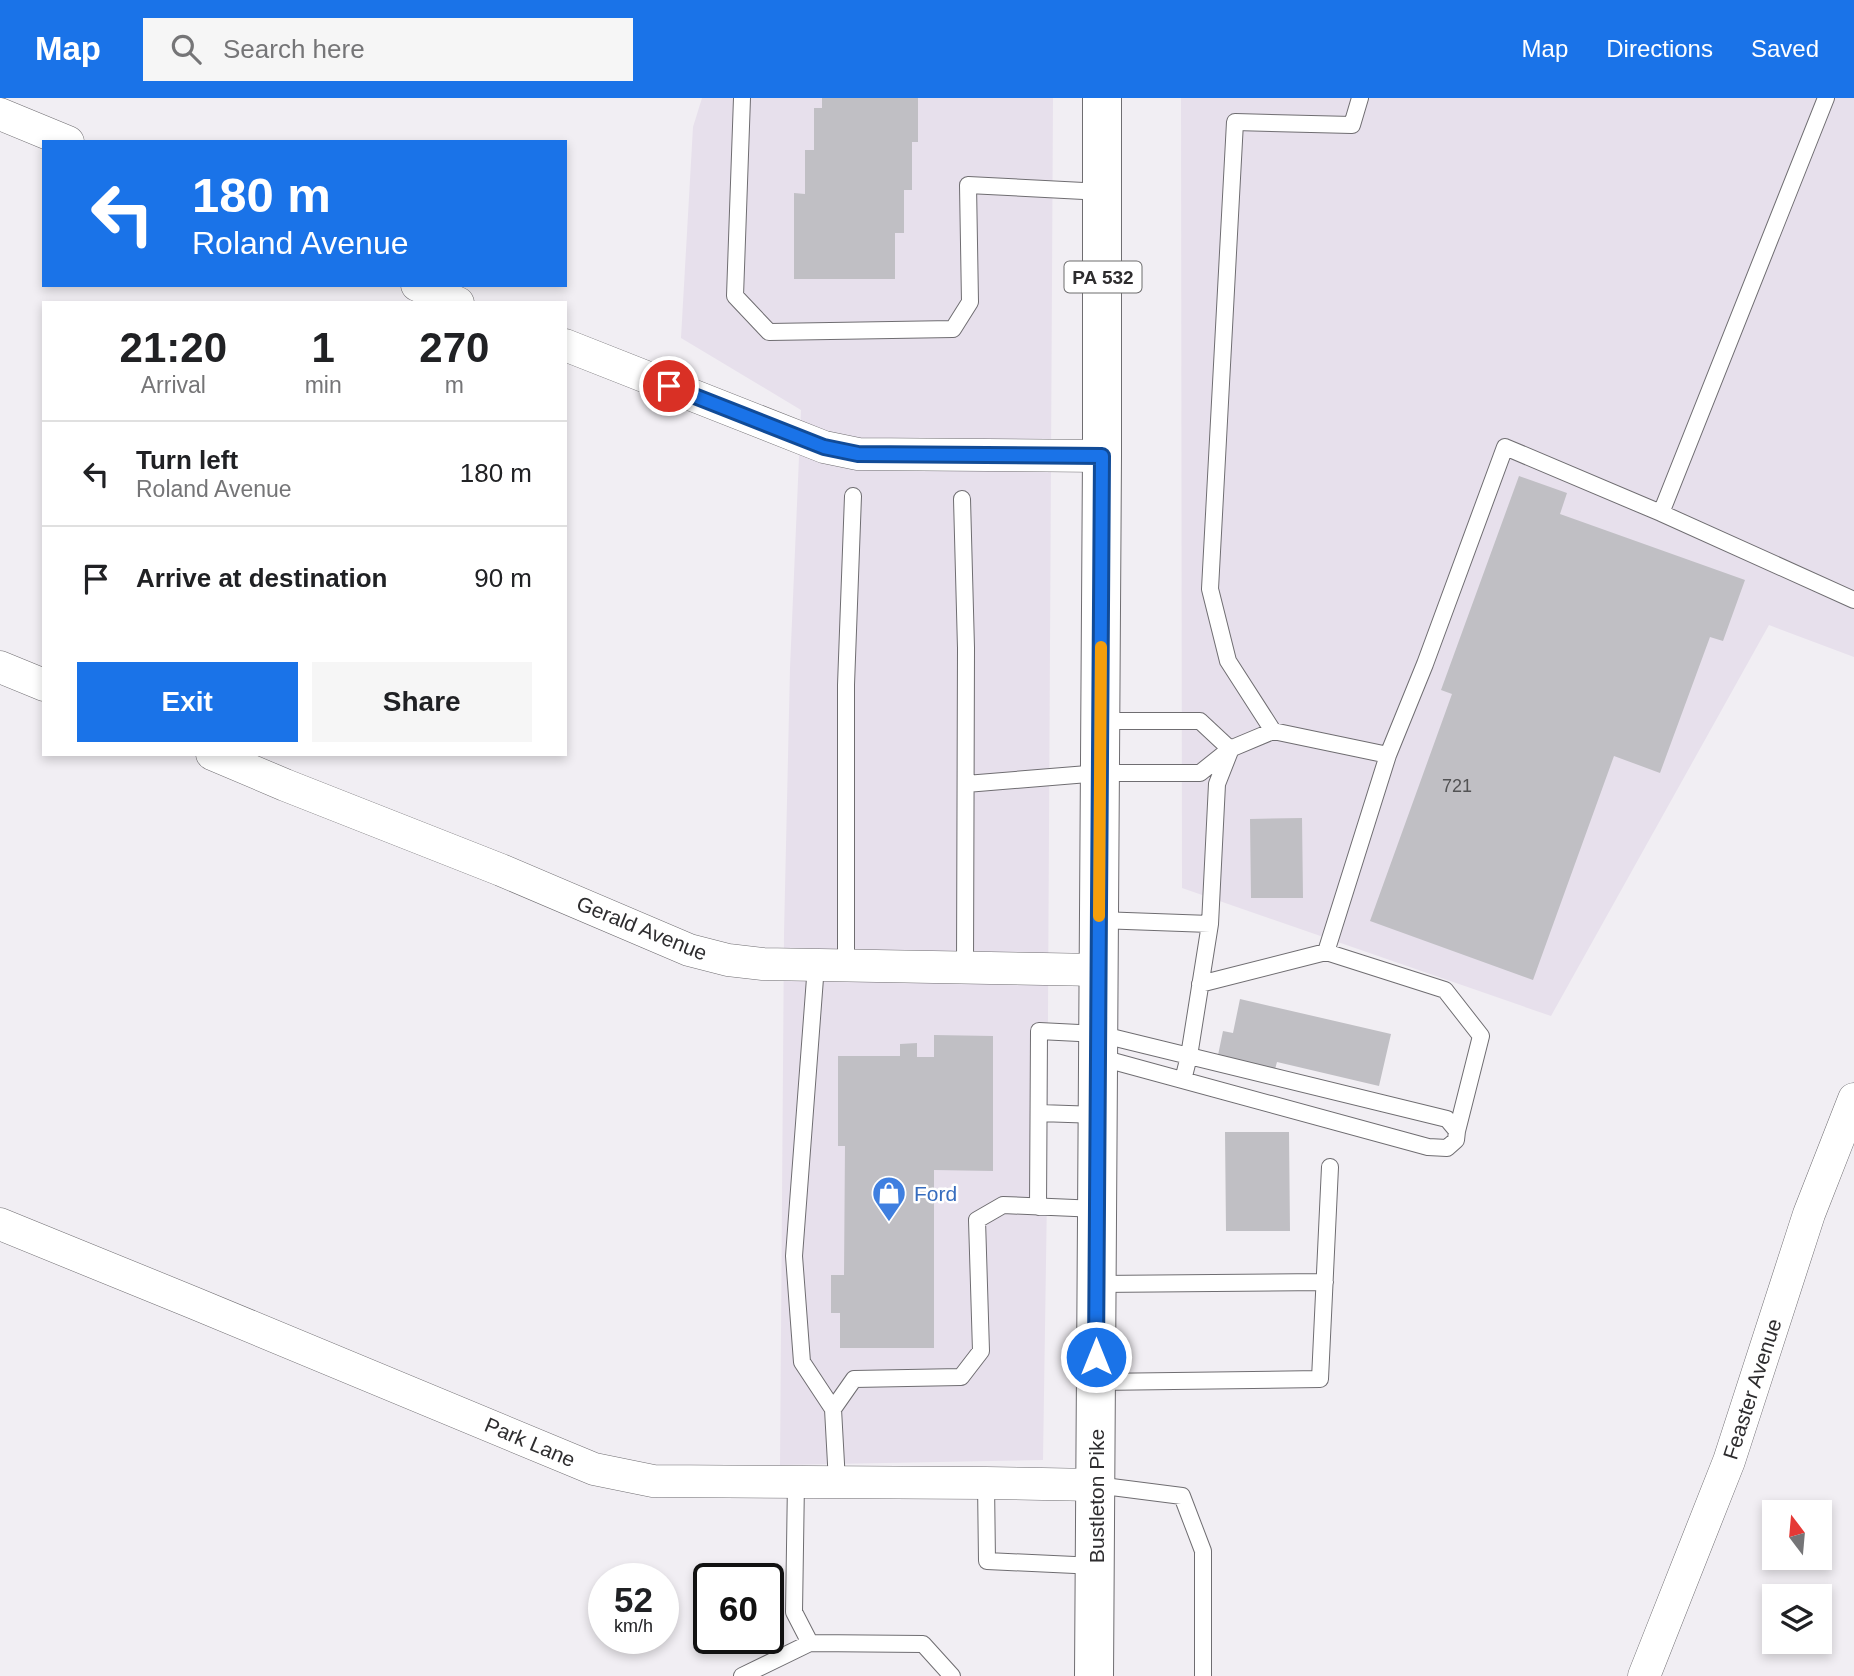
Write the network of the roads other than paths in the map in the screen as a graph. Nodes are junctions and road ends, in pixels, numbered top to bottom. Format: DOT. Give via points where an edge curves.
graph roads {
  1 [pos="742,98"];
  2 [pos="1102,98"];
  3 [pos="1360,98"];
  4 [pos="1826,98"];
  5 [pos="0,114"];
  6 [pos="63,140"];
  7 [pos="1103,192"];
  8 [pos="422,287"];
  9 [pos="453,301"];
  10 [pos="567,346"];
  11 [pos="1102,456"];
  12 [pos="853,496"];
  13 [pos="962,499"];
  14 [pos="1661,513"];
  15 [pos="1854,600"];
  16 [pos="0,667"];
  17 [pos="42,684"];
  18 [pos="1101,721"];
  19 [pos="1273,731"];
  20 [pos="1230,749"];
  21 [pos="1388,755"];
  22 [pos="217,756"];
  23 [pos="1100,773"];
  24 [pos="965,784"];
  25 [pos="1099,920"];
  26 [pos="1210,924"];
  27 [pos="1326,952"];
  28 [pos="831,965"];
  29 [pos="965,968"];
  30 [pos="1099,970"];
  31 [pos="1200,984"];
  32 [pos="1099,1045"];
  33 [pos="1189,1056"];
  34 [pos="1184,1080"];
  35 [pos="1854,1099"];
  36 [pos="1039,1113"];
  37 [pos="1098,1115"];
  38 [pos="1457,1131"];
  39 [pos="1330,1167"];
  40 [pos="1038,1207"];
  41 [pos="1098,1209"];
  42 [pos="0,1224"];
  43 [pos="1325,1282"];
  44 [pos="1097,1284"];
  45 [pos="1096,1382"];
  46 [pos="834,1409"];
  47 [pos="796,1482"];
  48 [pos="837,1482"];
  49 [pos="986,1483"];
  50 [pos="1096,1485"];
  51 [pos="1096,1566"];
  52 [pos="810,1643"];
  53 [pos="742,1676"];
  54 [pos="951,1676"];
  55 [pos="1094,1676"];
  56 [pos="1203,1676"];
  57 [pos="1644,1676"];
  1 -- 7 [label="lane" via="734,296 769,332 953,328 970,302 968,185"];
  2 -- 7 [label="main road, Bustleton Pike / PA 532"];
  3 -- 19 [label="lane" via="1352,125 1235,122 1210,589 1228,661"];
  4 -- 14 [label="lane"];
  5 -- 6 [label="street"];
  7 -- 11 [label="main road, Bustleton Pike / PA 532"];
  8 -- 9 [label="street"];
  10 -- 11 [label="street" via="824,447 858,454"];
  11 -- 18 [label="main road, Bustleton Pike / PA 532"];
  12 -- 28 [label="lane"];
  13 -- 24 [label="lane"];
  14 -- 15 [label="lane"];
  14 -- 21 [label="lane" via="1505,447"];
  16 -- 17 [label="street"];
  18 -- 20 [label="lane" via="1200,720"];
  18 -- 23 [label="main road, Bustleton Pike / PA 532"];
  19 -- 20 [label="lane"];
  19 -- 21 [label="lane"];
  20 -- 23 [label="lane" via="1199,773"];
  20 -- 26 [label="lane" via="1217,784"];
  21 -- 27 [label="lane"];
  22 -- 28 [label="street, Gerald Avenue" via="689,950 763,964"];
  23 -- 24 [label="lane"];
  23 -- 25 [label="main road, Bustleton Pike / PA 532"];
  24 -- 29 [label="lane"];
  25 -- 26 [label="lane"];
  25 -- 30 [label="main road, Bustleton Pike / PA 532"];
  26 -- 31 [label="lane"];
  27 -- 31 [label="lane"];
  27 -- 38 [label="lane" via="1445,990 1481,1036"];
  28 -- 29 [label="street, Gerald Avenue"];
  28 -- 46 [label="lane" via="793,1256 802,1362"];
  29 -- 30 [label="street, Gerald Avenue"];
  30 -- 32 [label="main road, Bustleton Pike / PA 532"];
  31 -- 33 [label="lane"];
  32 -- 33 [label="lane"];
  32 -- 34 [label="lane"];
  32 -- 36 [label="lane" via="1039,1031"];
  32 -- 37 [label="main road, Bustleton Pike / PA 532"];
  33 -- 34 [label="lane"];
  33 -- 38 [label="lane" via="1447,1119"];
  34 -- 38 [label="lane" via="1428,1147 1447,1148 1456,1140"];
  35 -- 57 [label="street, Feaster Avenue" via="1809,1214 1729,1461"];
  36 -- 37 [label="lane"];
  36 -- 40 [label="lane"];
  37 -- 41 [label="main road, Bustleton Pike / PA 532"];
  39 -- 43 [label="lane"];
  40 -- 41 [label="lane"];
  40 -- 46 [label="lane" via="1003,1205 977,1220 981,1351 961,1377 854,1379"];
  41 -- 44 [label="main road, Bustleton Pike / PA 532"];
  42 -- 47 [label="street, Park Lane" via="594,1469 653,1481"];
  43 -- 44 [label="lane"];
  43 -- 45 [label="lane" via="1320,1379"];
  44 -- 45 [label="main road, Bustleton Pike / PA 532"];
  45 -- 50 [label="main road, Bustleton Pike / PA 532"];
  46 -- 48 [label="lane"];
  47 -- 48 [label="street, Park Lane"];
  47 -- 52 [label="lane" via="794,1612"];
  48 -- 49 [label="street, Park Lane"];
  49 -- 50 [label="street, Park Lane"];
  49 -- 51 [label="lane" via="987,1561"];
  50 -- 51 [label="main road, Bustleton Pike / PA 532"];
  50 -- 56 [label="lane" via="1182,1496 1203,1551"];
  51 -- 55 [label="main road, Bustleton Pike / PA 532"];
  52 -- 53 [label="lane"];
  52 -- 54 [label="lane" via="923,1644"];
}
